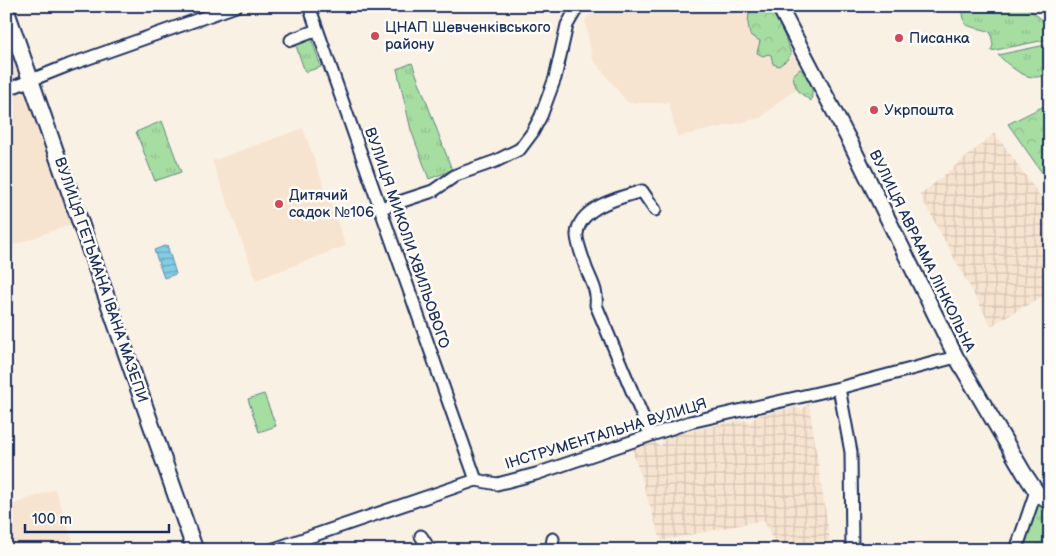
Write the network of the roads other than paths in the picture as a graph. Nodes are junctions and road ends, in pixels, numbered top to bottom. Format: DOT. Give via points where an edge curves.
graph roads {
  1 [pos="236,6"];
  2 [pos="309,6"];
  3 [pos="578,6"];
  4 [pos="779,6"];
  5 [pos="6,10"];
  6 [pos="317,30"];
  7 [pos="291,40"];
  8 [pos="31,81"];
  9 [pos="6,90"];
  10 [pos="381,208"];
  11 [pos="655,210"];
  12 [pos="956,358"];
  13 [pos="839,388"];
  14 [pos="650,434"];
  15 [pos="476,480"];
  16 [pos="1036,491"];
  17 [pos="1050,503"];
  18 [pos="421,536"];
  19 [pos="195,550"];
  20 [pos="271,550"];
  21 [pos="430,550"];
  22 [pos="852,550"];
  23 [pos="1016,550"];
  1 -- 8 [label="street"];
  2 -- 6 [label="street, ВУЛИЦЯ МИКОЛИ ХВИЛЬОВОГО"];
  3 -- 10 [label="street" via="567,25 555,78 541,116 520,149 456,175 433,191"];
  4 -- 12 [label="street, ВУЛИЦЯ АВРААМА ЛІНКОЛЬНА"];
  5 -- 8 [label="main road, ВУЛИЦЯ ГЕТЬМАНА ІВАНА МАЗЕПИ"];
  6 -- 7 [label="street"];
  6 -- 10 [label="street, ВУЛИЦЯ МИКОЛИ ХВИЛЬОВОГО"];
  8 -- 9 [label="street"];
  8 -- 19 [label="main road, ВУЛИЦЯ ГЕТЬМАНА ІВАНА МАЗЕПИ"];
  10 -- 15 [label="street, ВУЛИЦЯ МИКОЛИ ХВИЛЬОВОГО"];
  11 -- 14 [label="street" via="642,191 603,203 582,220 576,235 597,295 596,305"];
  12 -- 13 [label="street, ІНСТРУМЕНТАЛЬНА ВУЛИЦЯ"];
  12 -- 16 [label="street, ВУЛИЦЯ АВРААМА ЛІНКОЛЬНА"];
  13 -- 14 [label="street, ІНСТРУМЕНТАЛЬНА ВУЛИЦЯ"];
  13 -- 22 [label="street" via="851,452"];
  14 -- 15 [label="street, ІНСТРУМЕНТАЛЬНА ВУЛИЦЯ" via="497,484"];
  15 -- 20 [label="street, ІНСТРУМЕНТАЛЬНА ВУЛИЦЯ"];
  16 -- 17 [label="street, ВУЛИЦЯ АВРААМА ЛІНКОЛЬНА"];
  16 -- 23 [label="street"];
  18 -- 21 [label="street"];
}
